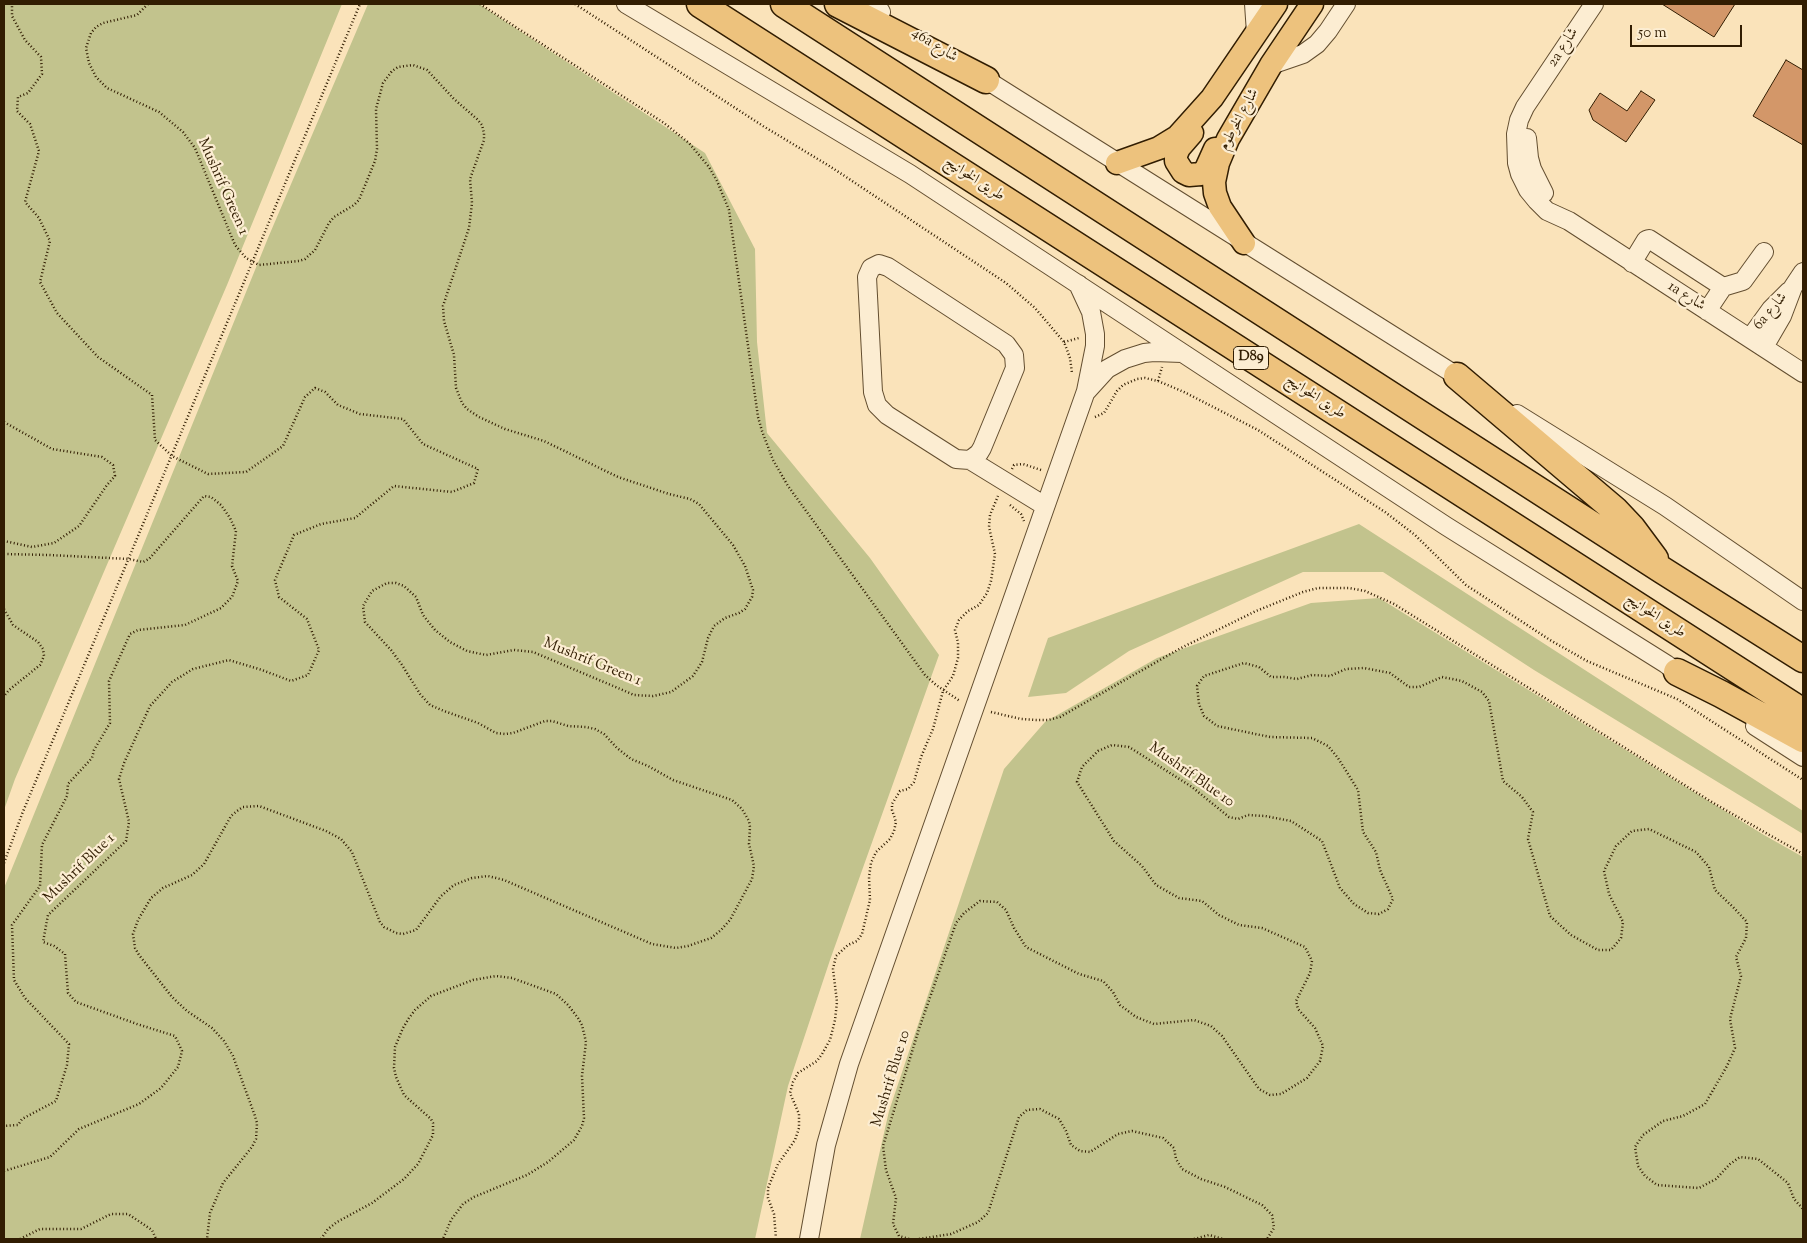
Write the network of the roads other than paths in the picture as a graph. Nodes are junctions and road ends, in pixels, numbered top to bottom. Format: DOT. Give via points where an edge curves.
graph roads {
  1 [pos="626,4"];
  2 [pos="700,4"];
  3 [pos="784,4"];
  4 [pos="838,4"];
  5 [pos="1254,4"];
  6 [pos="1276,4"];
  7 [pos="1312,4"];
  8 [pos="1346,4"];
  9 [pos="1594,4"];
  10 [pos="875,7"];
  11 [pos="1256,33"];
  12 [pos="1271,65"];
  13 [pos="986,80"];
  14 [pos="1212,98"];
  15 [pos="1239,120"];
  16 [pos="1117,163"];
  17 [pos="1526,171"];
  18 [pos="1244,243"];
  19 [pos="1764,252"];
  20 [pos="1632,262"];
  21 [pos="1803,272"];
  22 [pos="1078,284"];
  23 [pos="1723,287"];
  24 [pos="1707,311"];
  25 [pos="1757,343"];
  26 [pos="1184,354"];
  27 [pos="1803,373"];
  28 [pos="1457,376"];
  29 [pos="1079,385"];
  30 [pos="970,460"];
  31 [pos="1046,506"];
  32 [pos="1662,570"];
  33 [pos="1803,601"];
  34 [pos="1803,659"];
  35 [pos="1677,672"];
  36 [pos="1803,712"];
  37 [pos="1803,739"];
  38 [pos="1803,757"];
  39 [pos="809,1239"];
  1 -- 22 [label="street" via="864,145"];
  2 -- 36 [label="highway, طريق الخوانيج / D89"];
  3 -- 32 [label="highway"];
  4 -- 13 [label="highway"];
  5 -- 11 [label="street"];
  6 -- 11 [label="main road"];
  7 -- 12 [label="main road, شارع الخرطوم"];
  8 -- 12 [label="street" via="1317,44 1303,54"];
  9 -- 17 [label="street, 2a شارع" via="1525,107 1516,134 1516,149"];
  10 -- 13 [label="street, 46a شارع"];
  11 -- 14 [label="main road"];
  12 -- 15 [label="main road, شارع الخرطوم"];
  13 -- 16 [label="street, 46a شارع"];
  14 -- 15 [label="main road" via="1203,122 1176,155 1183,172 1195,176 1206,169 1224,133"];
  14 -- 16 [label="main road" via="1177,137 1159,148"];
  15 -- 18 [label="main road, شارع الخرطوم" via="1218,163 1214,182 1220,207"];
  16 -- 18 [label="street, 46a شارع"];
  17 -- 20 [label="street, 1a شارع" via="1537,201 1547,211"];
  18 -- 28 [label="street, 46a شارع"];
  19 -- 23 [label="street" via="1743,280"];
  20 -- 23 [label="street" via="1650,238"];
  20 -- 24 [label="street, 1a شارع"];
  21 -- 25 [label="street, 6a شارع" via="1771,309"];
  22 -- 26 [label="street"];
  22 -- 29 [label="street" via="1091,312 1095,334 1095,346"];
  23 -- 24 [label="street"];
  24 -- 25 [label="street, 1a شارع"];
  25 -- 27 [label="street, 1a شارع"];
  26 -- 29 [label="street" via="1154,352 1125,359"];
  26 -- 35 [label="street" via="1446,526"];
  28 -- 32 [label="highway" via="1615,510"];
  28 -- 33 [label="street, 46a شارع" via="1665,506"];
  29 -- 31 [label="street" via="1079,413"];
  30 -- 30 [label="street" via="982,448 1014,368 1014,355 1006,344 888,267 875,265 867,277 872,392 877,405 887,415 956,459"];
  30 -- 31 [label="street"];
  31 -- 39 [label="street" via="841,1090 826,1145"];
  32 -- 34 [label="highway"];
  35 -- 37 [label="highway"];
  35 -- 38 [label="street"];
}
